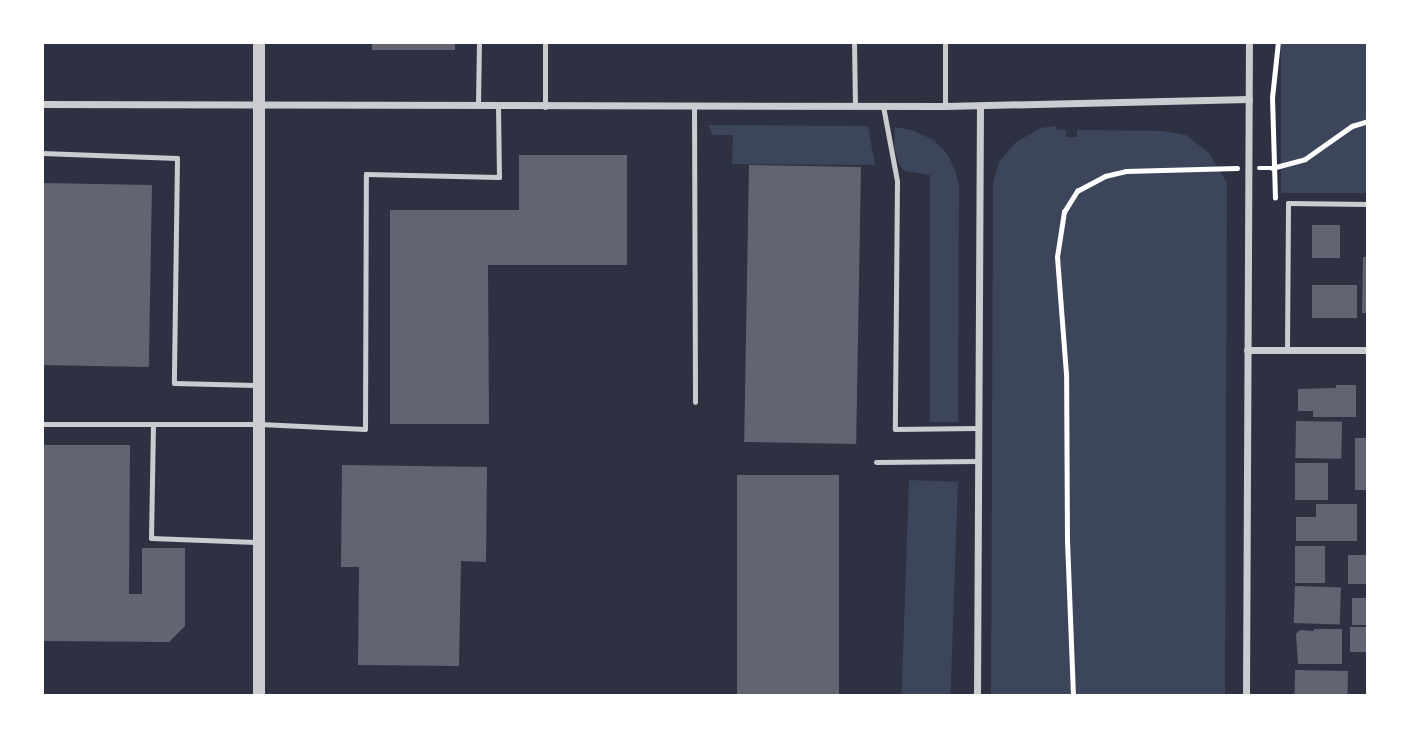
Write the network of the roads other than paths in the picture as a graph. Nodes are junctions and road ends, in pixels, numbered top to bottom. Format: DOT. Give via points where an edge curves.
graph roads {
  1 [pos="258,42"];
  2 [pos="479,42"];
  3 [pos="545,42"];
  4 [pos="854,42"];
  5 [pos="945,42"];
  6 [pos="1249,42"];
  7 [pos="1249,99"];
  8 [pos="42,104"];
  9 [pos="694,106"];
  10 [pos="855,106"];
  11 [pos="883,106"];
  12 [pos="945,106"];
  13 [pos="980,106"];
  14 [pos="258,107"];
  15 [pos="478,107"];
  16 [pos="499,107"];
  17 [pos="545,107"];
  18 [pos="42,153"];
  19 [pos="1368,204"];
  20 [pos="1247,350"];
  21 [pos="1287,350"];
  22 [pos="1368,350"];
  23 [pos="260,386"];
  24 [pos="695,402"];
  25 [pos="42,424"];
  26 [pos="153,424"];
  27 [pos="260,424"];
  28 [pos="978,428"];
  29 [pos="978,461"];
  30 [pos="876,462"];
  31 [pos="260,542"];
  32 [pos="259,696"];
  33 [pos="977,696"];
  34 [pos="1246,696"];
  1 -- 14 [label="street"];
  2 -- 15 [label="lane"];
  3 -- 17 [label="lane"];
  4 -- 10 [label="lane"];
  5 -- 12 [label="lane"];
  6 -- 7 [label="street"];
  7 -- 13 [label="street"];
  7 -- 20 [label="street"];
  8 -- 14 [label="street"];
  9 -- 10 [label="street"];
  9 -- 17 [label="street"];
  9 -- 24 [label="lane"];
  10 -- 11 [label="street"];
  11 -- 12 [label="street"];
  11 -- 28 [label="lane" via="897,181 895,429"];
  12 -- 13 [label="street"];
  13 -- 28 [label="street"];
  14 -- 15 [label="street"];
  14 -- 23 [label="street"];
  15 -- 16 [label="street"];
  16 -- 17 [label="street"];
  16 -- 27 [label="lane" via="499,177 366,174 365,429"];
  18 -- 23 [label="lane" via="177,158 173,383"];
  19 -- 21 [label="lane" via="1288,203"];
  20 -- 21 [label="street"];
  20 -- 34 [label="street"];
  21 -- 22 [label="street"];
  23 -- 27 [label="street"];
  25 -- 26 [label="lane"];
  26 -- 27 [label="lane"];
  26 -- 31 [label="lane" via="151,538"];
  27 -- 31 [label="street"];
  28 -- 29 [label="street"];
  29 -- 30 [label="lane"];
  29 -- 33 [label="street"];
  31 -- 32 [label="street"];
}
